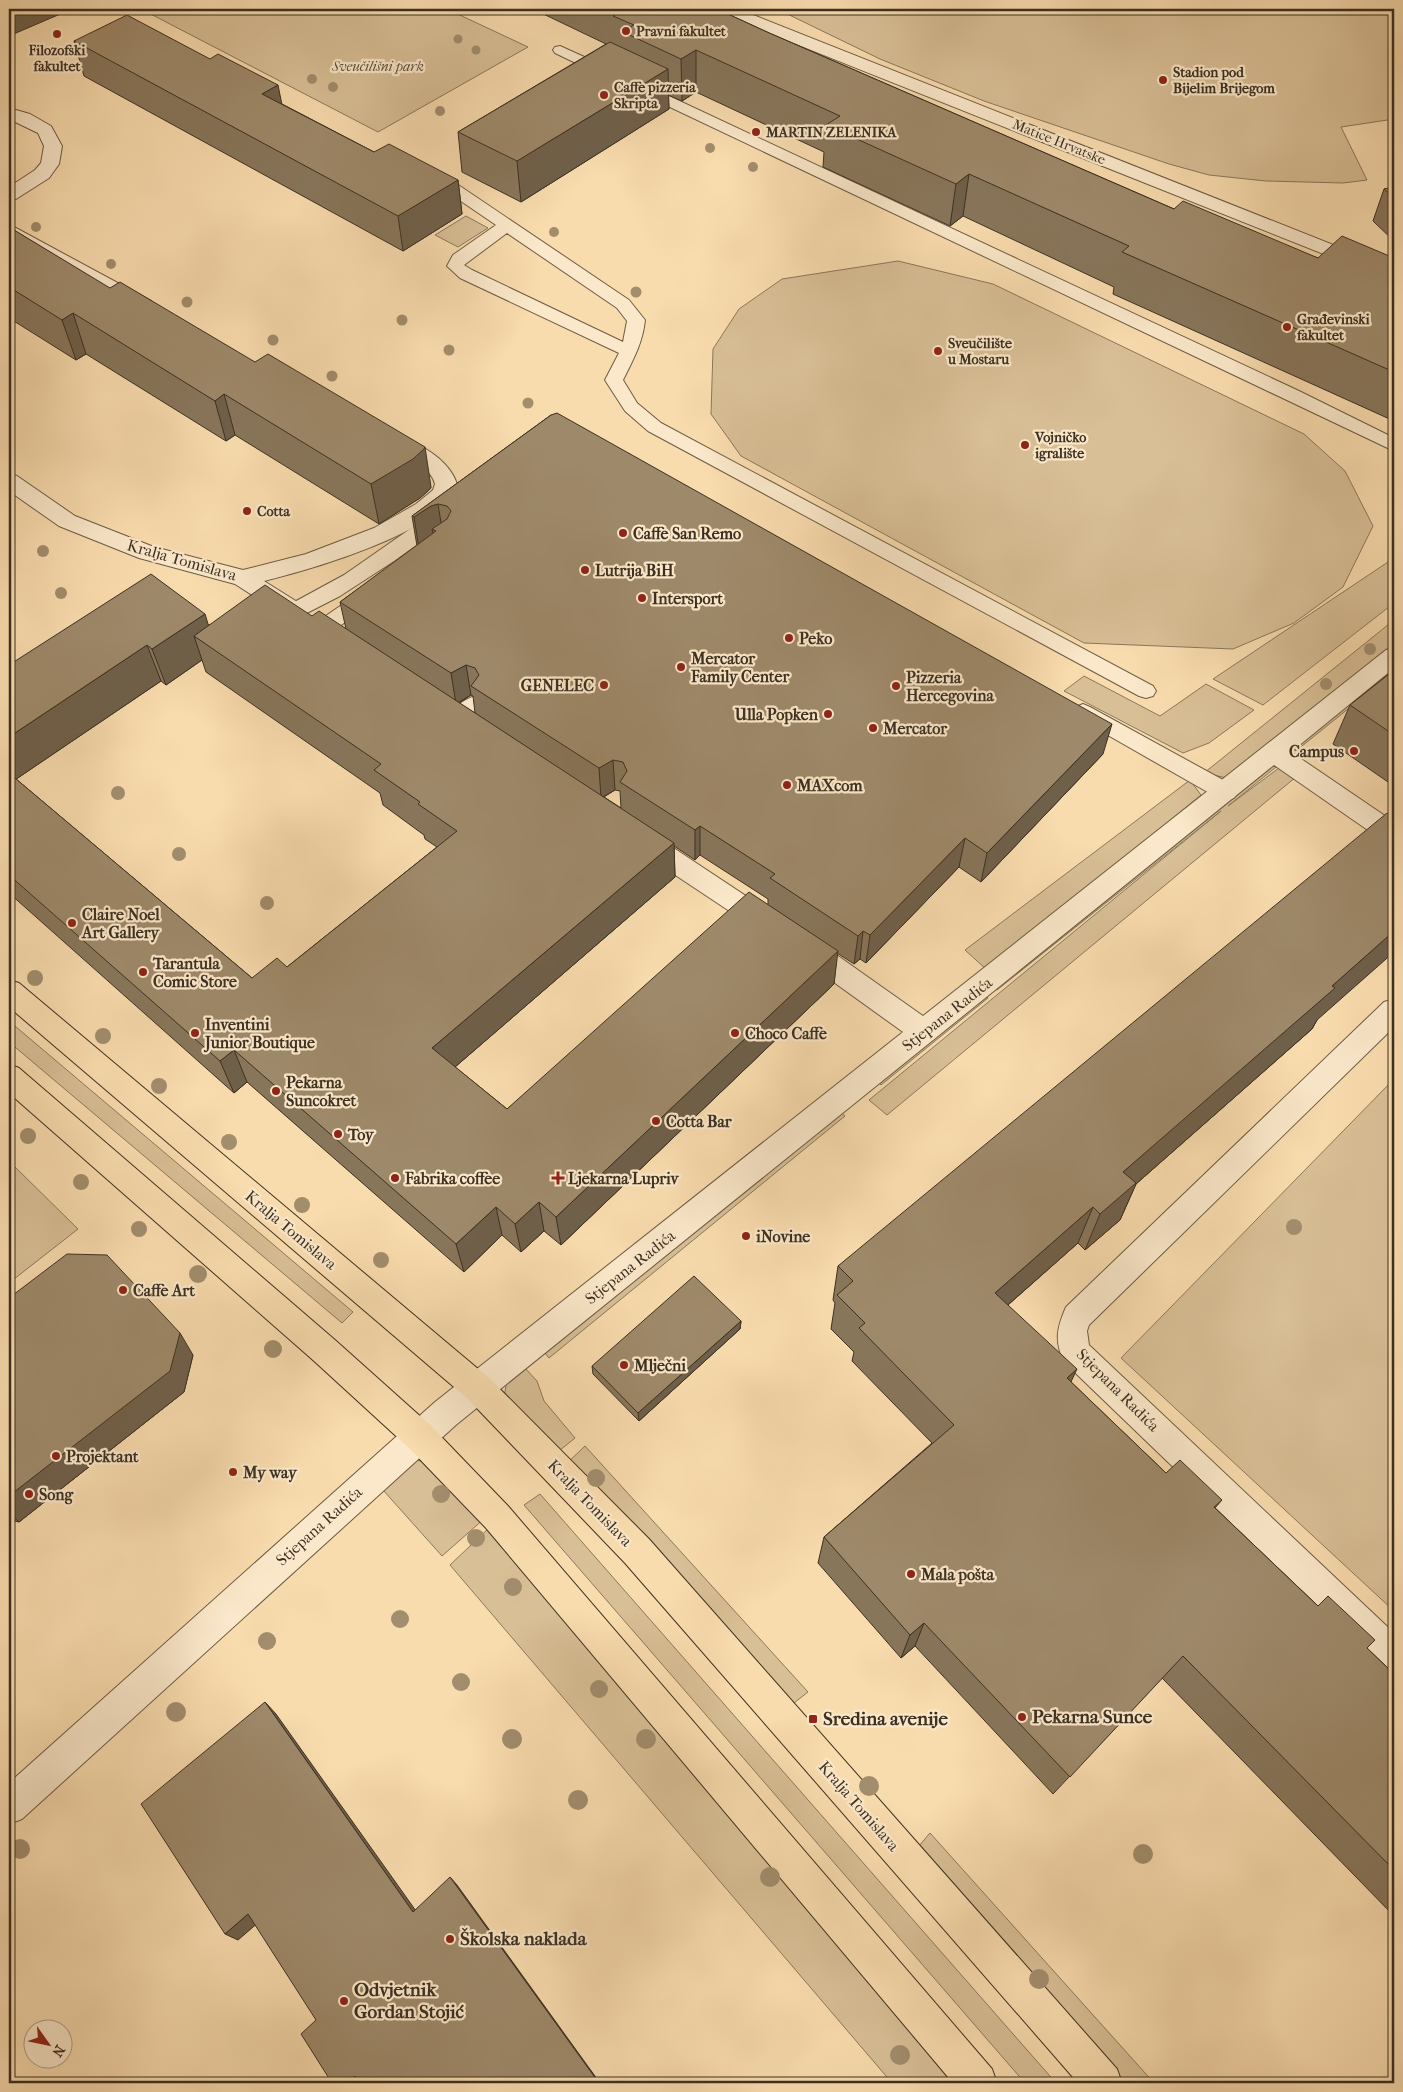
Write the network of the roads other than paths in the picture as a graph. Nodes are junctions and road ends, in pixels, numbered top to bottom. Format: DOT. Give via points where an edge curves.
graph roads {
  1 [pos="724,9"];
  2 [pos="560,50"];
  3 [pos="9,114"];
  4 [pos="420,166"];
  5 [pos="9,195"];
  6 [pos="508,225"];
  7 [pos="9,232"];
  8 [pos="1394,276"];
  9 [pos="164,316"];
  10 [pos="628,351"];
  11 [pos="380,434"];
  12 [pos="1394,445"];
  13 [pos="9,481"];
  14 [pos="454,507"];
  15 [pos="276,570"];
  16 [pos="243,578"];
  17 [pos="387,584"];
  18 [pos="272,597"];
  19 [pos="294,611"];
  20 [pos="321,629"];
  21 [pos="345,645"];
  22 [pos="1394,656"];
  23 [pos="1146,691"];
  24 [pos="1067,703"];
  25 [pos="1274,753"];
  26 [pos="1226,792"];
  27 [pos="627,830"];
  28 [pos="1394,835"];
  29 [pos="9,991"];
  30 [pos="1394,1010"];
  31 [pos="924,1032"];
  32 [pos="9,1076"];
  33 [pos="479,1388"];
  34 [pos="418,1436"];
  35 [pos="1394,1656"];
  36 [pos="9,1806"];
  37 [pos="978,2083"];
  38 [pos="1103,2083"];
  1 -- 8 [label="street, Matice Hrvatske"];
  2 -- 12 [label="lane"];
  3 -- 5 [label="street" via="45,130 54,146 50,164 42,174"];
  4 -- 6 [label="lane"];
  6 -- 10 [label="lane" via="623,304 636,320"];
  6 -- 10 [label="lane" via="459,259 455,266"];
  7 -- 9 [label="street"];
  10 -- 23 [label="lane" via="614,380 632,410 653,425"];
  11 -- 15 [label="street" via="441,472 446,483 440,496 387,532 303,564"];
  13 -- 16 [label="street, Kralja Tomislava" via="67,521 147,553"];
  14 -- 19 [label="lane" via="398,549 319,600"];
  15 -- 16 [label="street"];
  15 -- 18 [label="street" via="268,583"];
  16 -- 18 [label="street, Kralja Tomislava"];
  17 -- 20 [label="lane"];
  18 -- 19 [label="street, Kralja Tomislava"];
  19 -- 20 [label="street, Kralja Tomislava"];
  20 -- 21 [label="street, Kralja Tomislava"];
  22 -- 25 [label="street, Stjepana Radića"];
  24 -- 26 [label="lane"];
  25 -- 26 [label="street, Stjepana Radića"];
  25 -- 28 [label="street"];
  26 -- 31 [label="street, Stjepana Radića"];
  27 -- 31 [label="street" via="826,961"];
  29 -- 33 [label="main road, Kralja Tomislava"];
  30 -- 35 [label="street, Stjepana Radića" via="1076,1317 1072,1331 1075,1352"];
  31 -- 33 [label="street, Stjepana Radića"];
  32 -- 34 [label="main road"];
  33 -- 34 [label="street, Stjepana Radića"];
  33 -- 38 [label="main road, Kralja Tomislava" via="637,1551"];
  34 -- 36 [label="street, Stjepana Radića"];
  34 -- 37 [label="main road" via="497,1516"];
}
